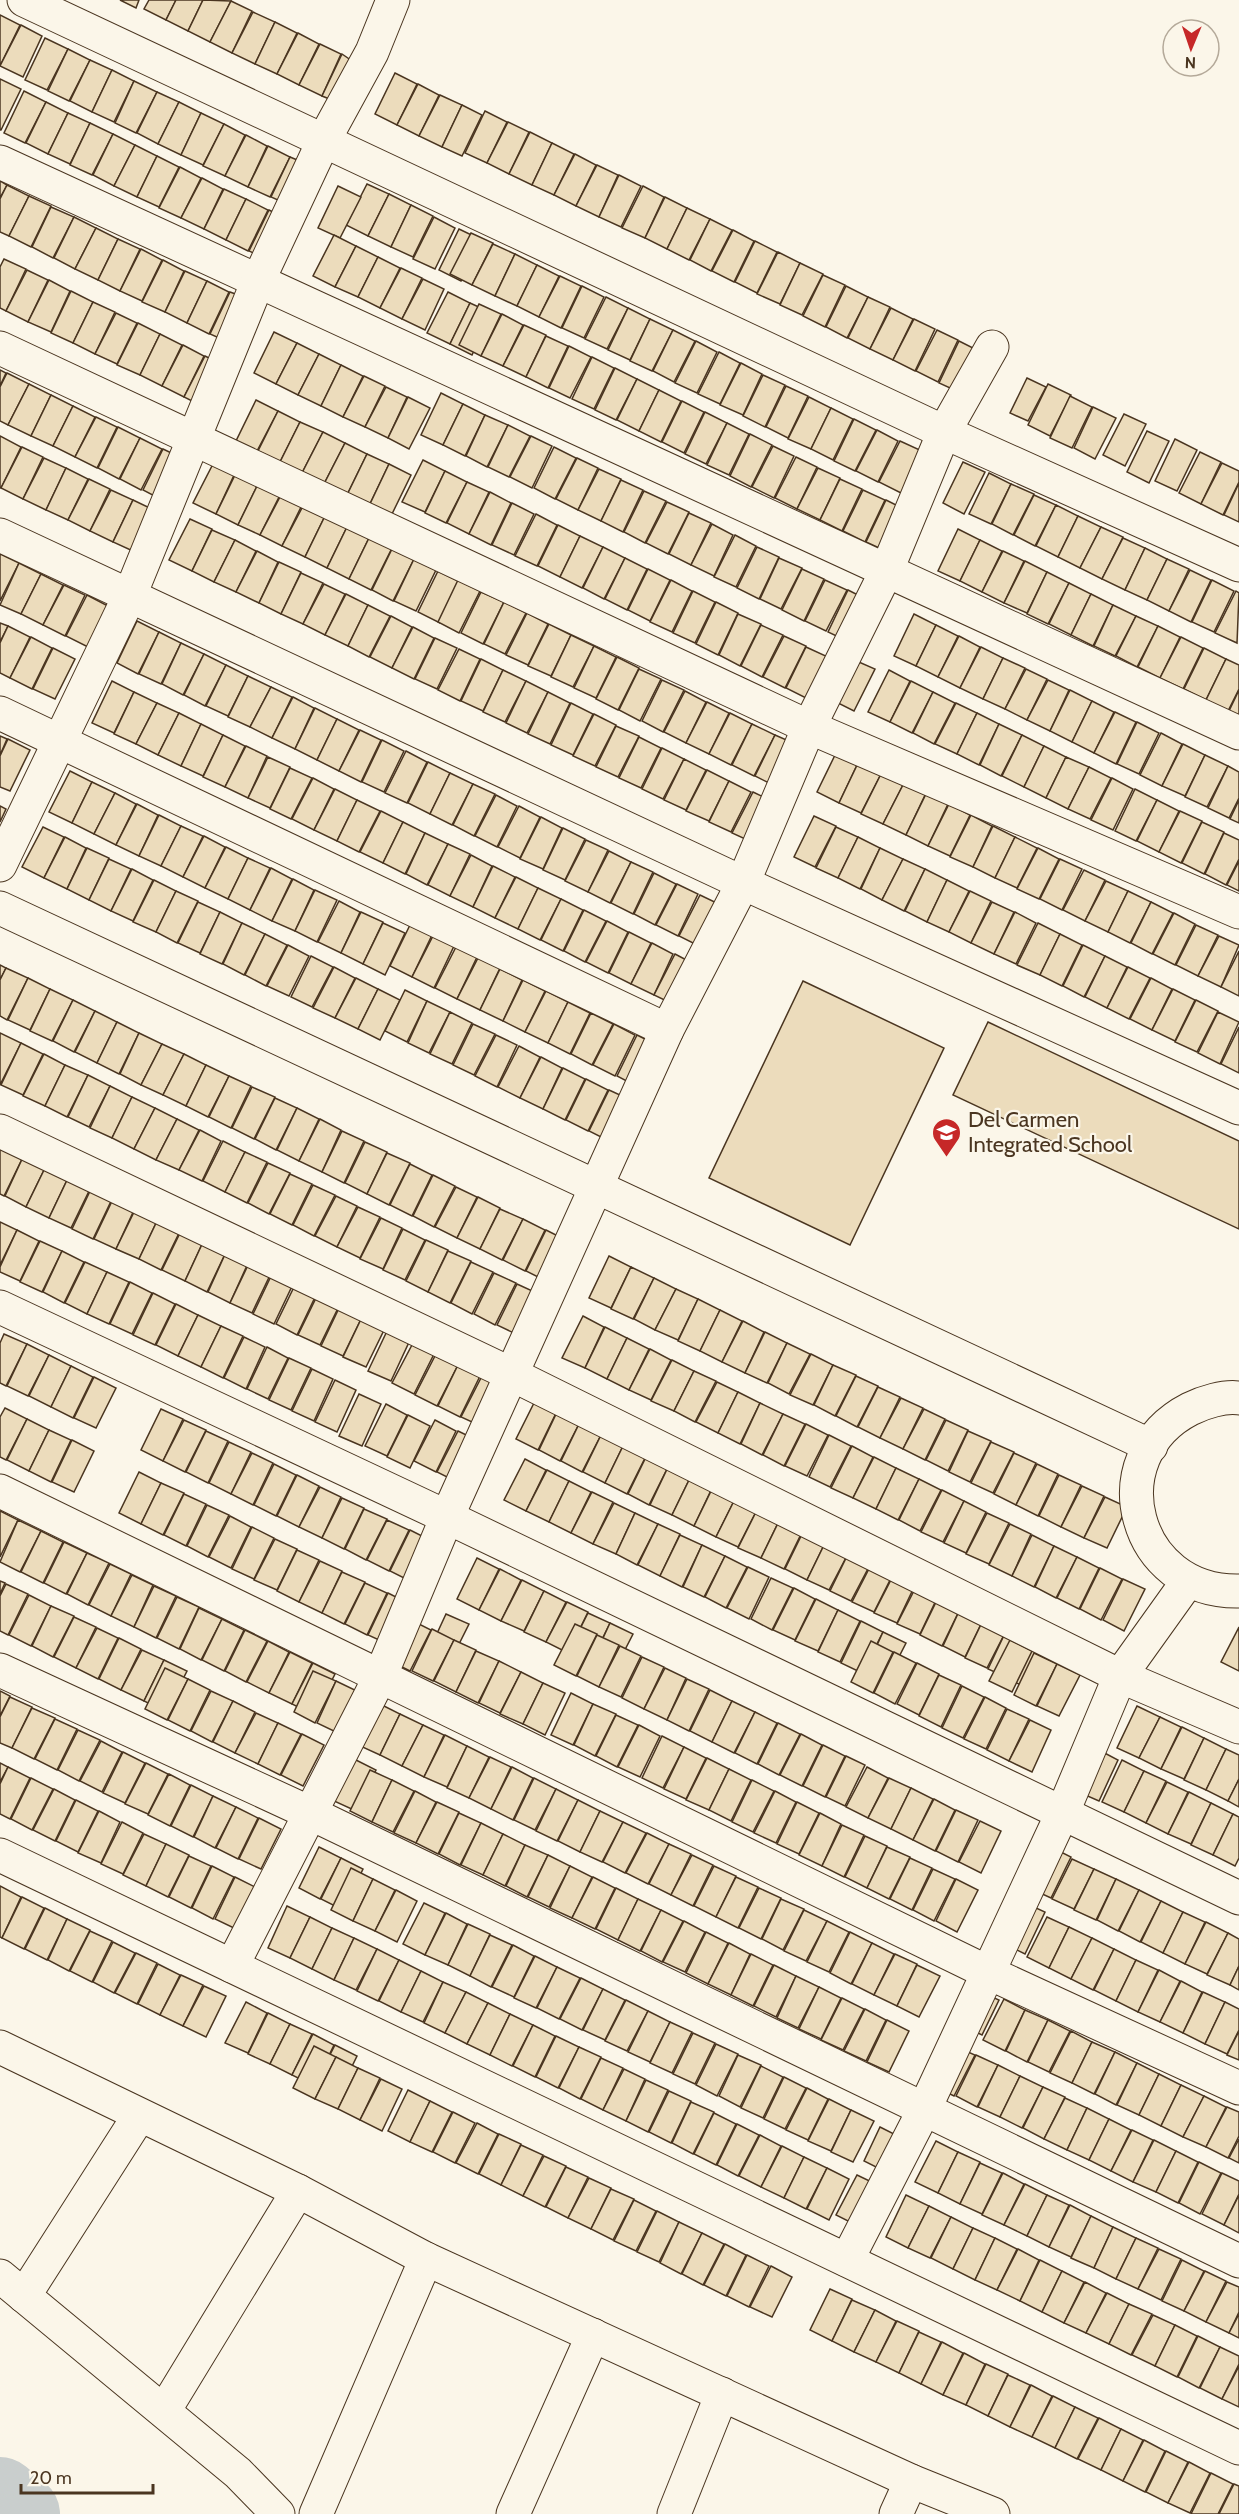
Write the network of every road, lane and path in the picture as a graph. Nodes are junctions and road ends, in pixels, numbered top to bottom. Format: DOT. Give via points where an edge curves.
graph roads {
  1 [pos="24,0"];
  2 [pos="393,0"];
  3 [pos="57,7"];
  4 [pos="324,140"];
  5 [pos="0,162"];
  6 [pos="258,281"];
  7 [pos="992,347"];
  8 [pos="0,348"];
  9 [pos="944,432"];
  10 [pos="193,438"];
  11 [pos="0,535"];
  12 [pos="1239,565"];
  13 [pos="886,572"];
  14 [pos="130,595"];
  15 [pos="0,713"];
  16 [pos="809,727"];
  17 [pos="1239,733"];
  18 [pos="58,741"];
  19 [pos="0,865"];
  20 [pos="743,883"];
  21 [pos="0,908"];
  22 [pos="1239,912"];
  23 [pos="667,1030"];
  24 [pos="1239,1108"];
  25 [pos="0,1131"];
  26 [pos="596,1188"];
  27 [pos="0,1307"];
  28 [pos="511,1374"];
  29 [pos="1239,1398"];
  30 [pos="1151,1446"];
  31 [pos="0,1491"];
  32 [pos="447,1516"];
  33 [pos="1188,1581"];
  34 [pos="1239,1591"];
  35 [pos="0,1670"];
  36 [pos="1120,1676"];
  37 [pos="380,1677"];
  38 [pos="1239,1727"];
  39 [pos="310,1813"];
  40 [pos="1062,1814"];
  41 [pos="0,1855"];
  42 [pos="1239,1898"];
  43 [pos="231,1966"];
  44 [pos="987,1972"];
  45 [pos="0,2047"];
  46 [pos="1239,2088"];
  47 [pos="924,2110"];
  48 [pos="139,2116"];
  49 [pos="298,2192"];
  50 [pos="426,2259"];
  51 [pos="847,2260"];
  52 [pos="1239,2261"];
  53 [pos="12,2286"];
  54 [pos="593,2335"];
  55 [pos="722,2394"];
  56 [pos="164,2411"];
  57 [pos="1239,2448"];
  58 [pos="911,2481"];
  59 [pos="278,2514"];
  60 [pos="316,2514"];
  61 [pos="513,2514"];
  62 [pos="674,2514"];
  63 [pos="896,2514"];
  64 [pos="993,2514"];
  1 -- 3 [label="street"];
  2 -- 4 [label="street" via="372,52"];
  3 -- 4 [label="street"];
  4 -- 6 [label="street"];
  4 -- 9 [label="street"];
  5 -- 6 [label="street"];
  6 -- 10 [label="street"];
  6 -- 13 [label="street"];
  7 -- 9 [label="street"];
  8 -- 10 [label="street"];
  9 -- 12 [label="street"];
  9 -- 13 [label="street"];
  10 -- 14 [label="street"];
  10 -- 16 [label="street"];
  11 -- 14 [label="street"];
  13 -- 16 [label="street"];
  13 -- 17 [label="street"];
  14 -- 18 [label="street"];
  14 -- 20 [label="street"];
  15 -- 18 [label="street"];
  16 -- 20 [label="street"];
  16 -- 22 [label="street"];
  18 -- 19 [label="street"];
  18 -- 23 [label="street"];
  20 -- 23 [label="street"];
  20 -- 24 [label="street"];
  21 -- 26 [label="street"];
  23 -- 26 [label="street"];
  25 -- 28 [label="street"];
  26 -- 28 [label="street"];
  26 -- 30 [label="street"];
  27 -- 32 [label="street"];
  28 -- 32 [label="street"];
  28 -- 36 [label="street"];
  29 -- 30 [label="street" via="1202,1403 1173,1418"];
  30 -- 33 [label="street" via="1138,1472 1136,1503 1144,1534 1162,1561"];
  31 -- 37 [label="street"];
  32 -- 37 [label="street"];
  32 -- 40 [label="street"];
  33 -- 34 [label="street" via="1219,1592"];
  33 -- 36 [label="street"];
  35 -- 39 [label="street"];
  36 -- 38 [label="street"];
  36 -- 40 [label="street"];
  37 -- 39 [label="street"];
  37 -- 44 [label="street"];
  39 -- 43 [label="street"];
  39 -- 47 [label="street"];
  40 -- 42 [label="street"];
  40 -- 44 [label="street"];
  41 -- 43 [label="street"];
  43 -- 51 [label="street"];
  44 -- 46 [label="street"];
  44 -- 47 [label="street"];
  45 -- 48 [label="street"];
  47 -- 51 [label="street"];
  47 -- 52 [label="street"];
  48 -- 49 [label="street"];
  48 -- 53 [label="street"];
  49 -- 50 [label="street"];
  49 -- 56 [label="street"];
  50 -- 54 [label="street"];
  50 -- 60 [label="street"];
  51 -- 57 [label="street"];
  53 -- 56 [label="street"];
  54 -- 55 [label="street"];
  54 -- 61 [label="street"];
  55 -- 58 [label="street"];
  55 -- 62 [label="street"];
  56 -- 59 [label="street" via="238,2473"];
  58 -- 63 [label="street"];
  58 -- 64 [label="street"];
}
